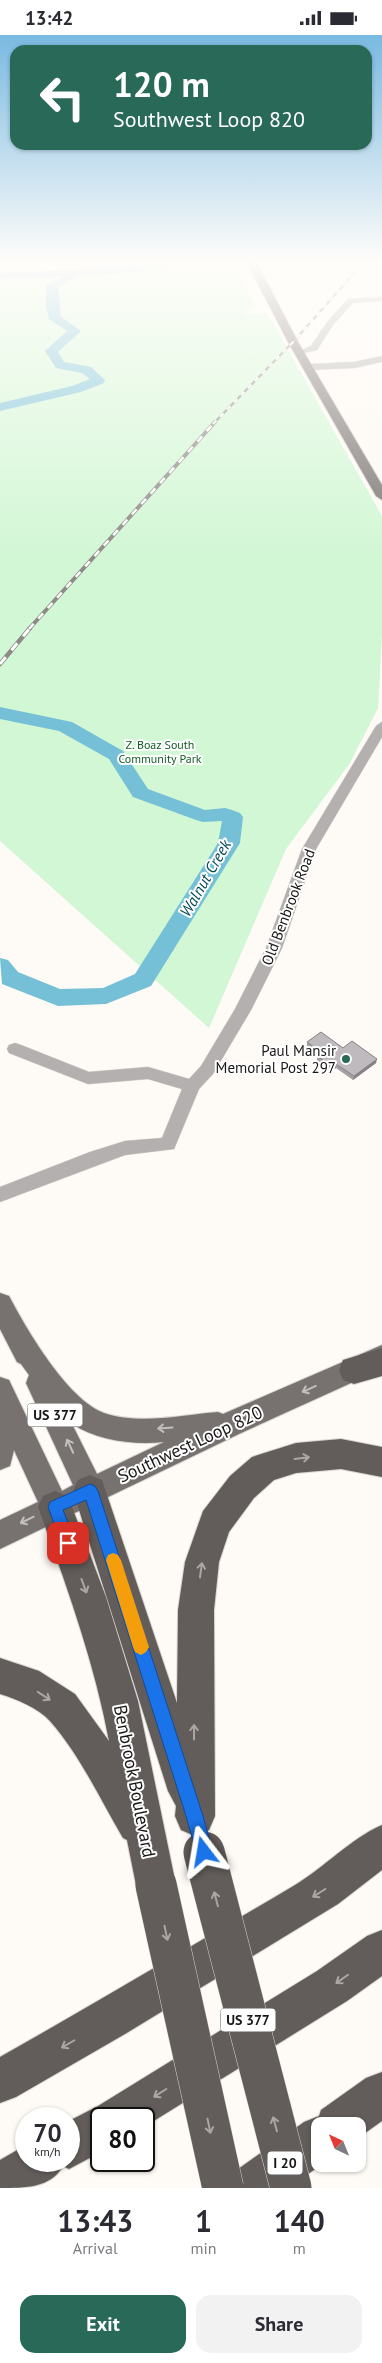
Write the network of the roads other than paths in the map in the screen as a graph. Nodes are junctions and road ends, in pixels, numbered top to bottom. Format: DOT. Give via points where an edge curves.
graph roads {
  1 [pos="306,361"];
  2 [pos="370,361"];
  3 [pos="310,367"];
  4 [pos="382,497"];
  5 [pos="382,726"];
  6 [pos="16,1049"];
  7 [pos="192,1085"];
  8 [pos="0,1195"];
  9 [pos="0,1304"];
  10 [pos="19,1340"];
  11 [pos="382,1357"];
  12 [pos="368,1366"];
  13 [pos="0,1389"];
  14 [pos="0,1419"];
  15 [pos="231,1424"];
  16 [pos="0,1457"];
  17 [pos="382,1462"];
  18 [pos="90,1491"];
  19 [pos="55,1507"];
  20 [pos="0,1535"];
  21 [pos="0,1675"];
  22 [pos="382,1829"];
  23 [pos="199,1834"];
  24 [pos="146,1840"];
  25 [pos="370,1855"];
  26 [pos="382,1951"];
  27 [pos="7,2075"];
  28 [pos="382,2094"];
  29 [pos="135,2107"];
  30 [pos="350,2117"];
  31 [pos="311,2144"];
  32 [pos="23,2172"];
  33 [pos="0,2185"];
  34 [pos="223,2188"];
  35 [pos="250,2188"];
  36 [pos="291,2188"];
  1 -- 3 [label="main road"];
  2 -- 3 [label="street"];
  3 -- 4 [label="main road"];
  5 -- 7 [label="street, Old Benbrook Road" via="309,849 274,949 243,1010 207,1070"];
  6 -- 7 [label="street" via="88,1077 148,1073"];
  7 -- 8 [label="street, Old Benbrook Road" via="168,1144 125,1149 96,1157"];
  9 -- 10 [label="main road, US 377"];
  15 -- 10 [label="main road, one-way" via="135,1431 103,1426 84,1417 67,1403"];
  18 -- 10 [label="main road, US 377, one-way"];
  11 -- 12 [label="main road, Southwest Loop 820"];
  12 -- 15 [label="main road, Southwest Loop 820, one-way"];
  13 -- 19 [label="main road, Benbrook Boulevard / US 377"];
  14 -- 16 [label="main road"];
  15 -- 18 [label="main road, Southwest Loop 820"];
  23 -- 17 [label="highway, one-way" via="196,1610 202,1562 215,1523 242,1487 264,1468 296,1458 341,1454"];
  18 -- 19 [label="main road, Southwest Loop 820"];
  18 -- 23 [label="highway, US 377"];
  19 -- 20 [label="main road, Southwest Loop 820, one-way"];
  19 -- 24 [label="highway, Benbrook Boulevard / US 377, one-way" via="88,1597 120,1701"];
  21 -- 24 [label="highway, one-way" via="26,1684 62,1707 93,1750"];
  22 -- 25 [label="highway"];
  36 -- 23 [label="highway, US 377, one-way, bridge"];
  24 -- 34 [label="highway, Benbrook Boulevard / US 377, one-way, bridge"];
  25 -- 27 [label="highway, one-way" via="324,1890"];
  26 -- 29 [label="highway, one-way" via="332,1986"];
  28 -- 30 [label="highway"];
  31 -- 35 [label="highway, I 20"];
  32 -- 33 [label="highway"];
}
